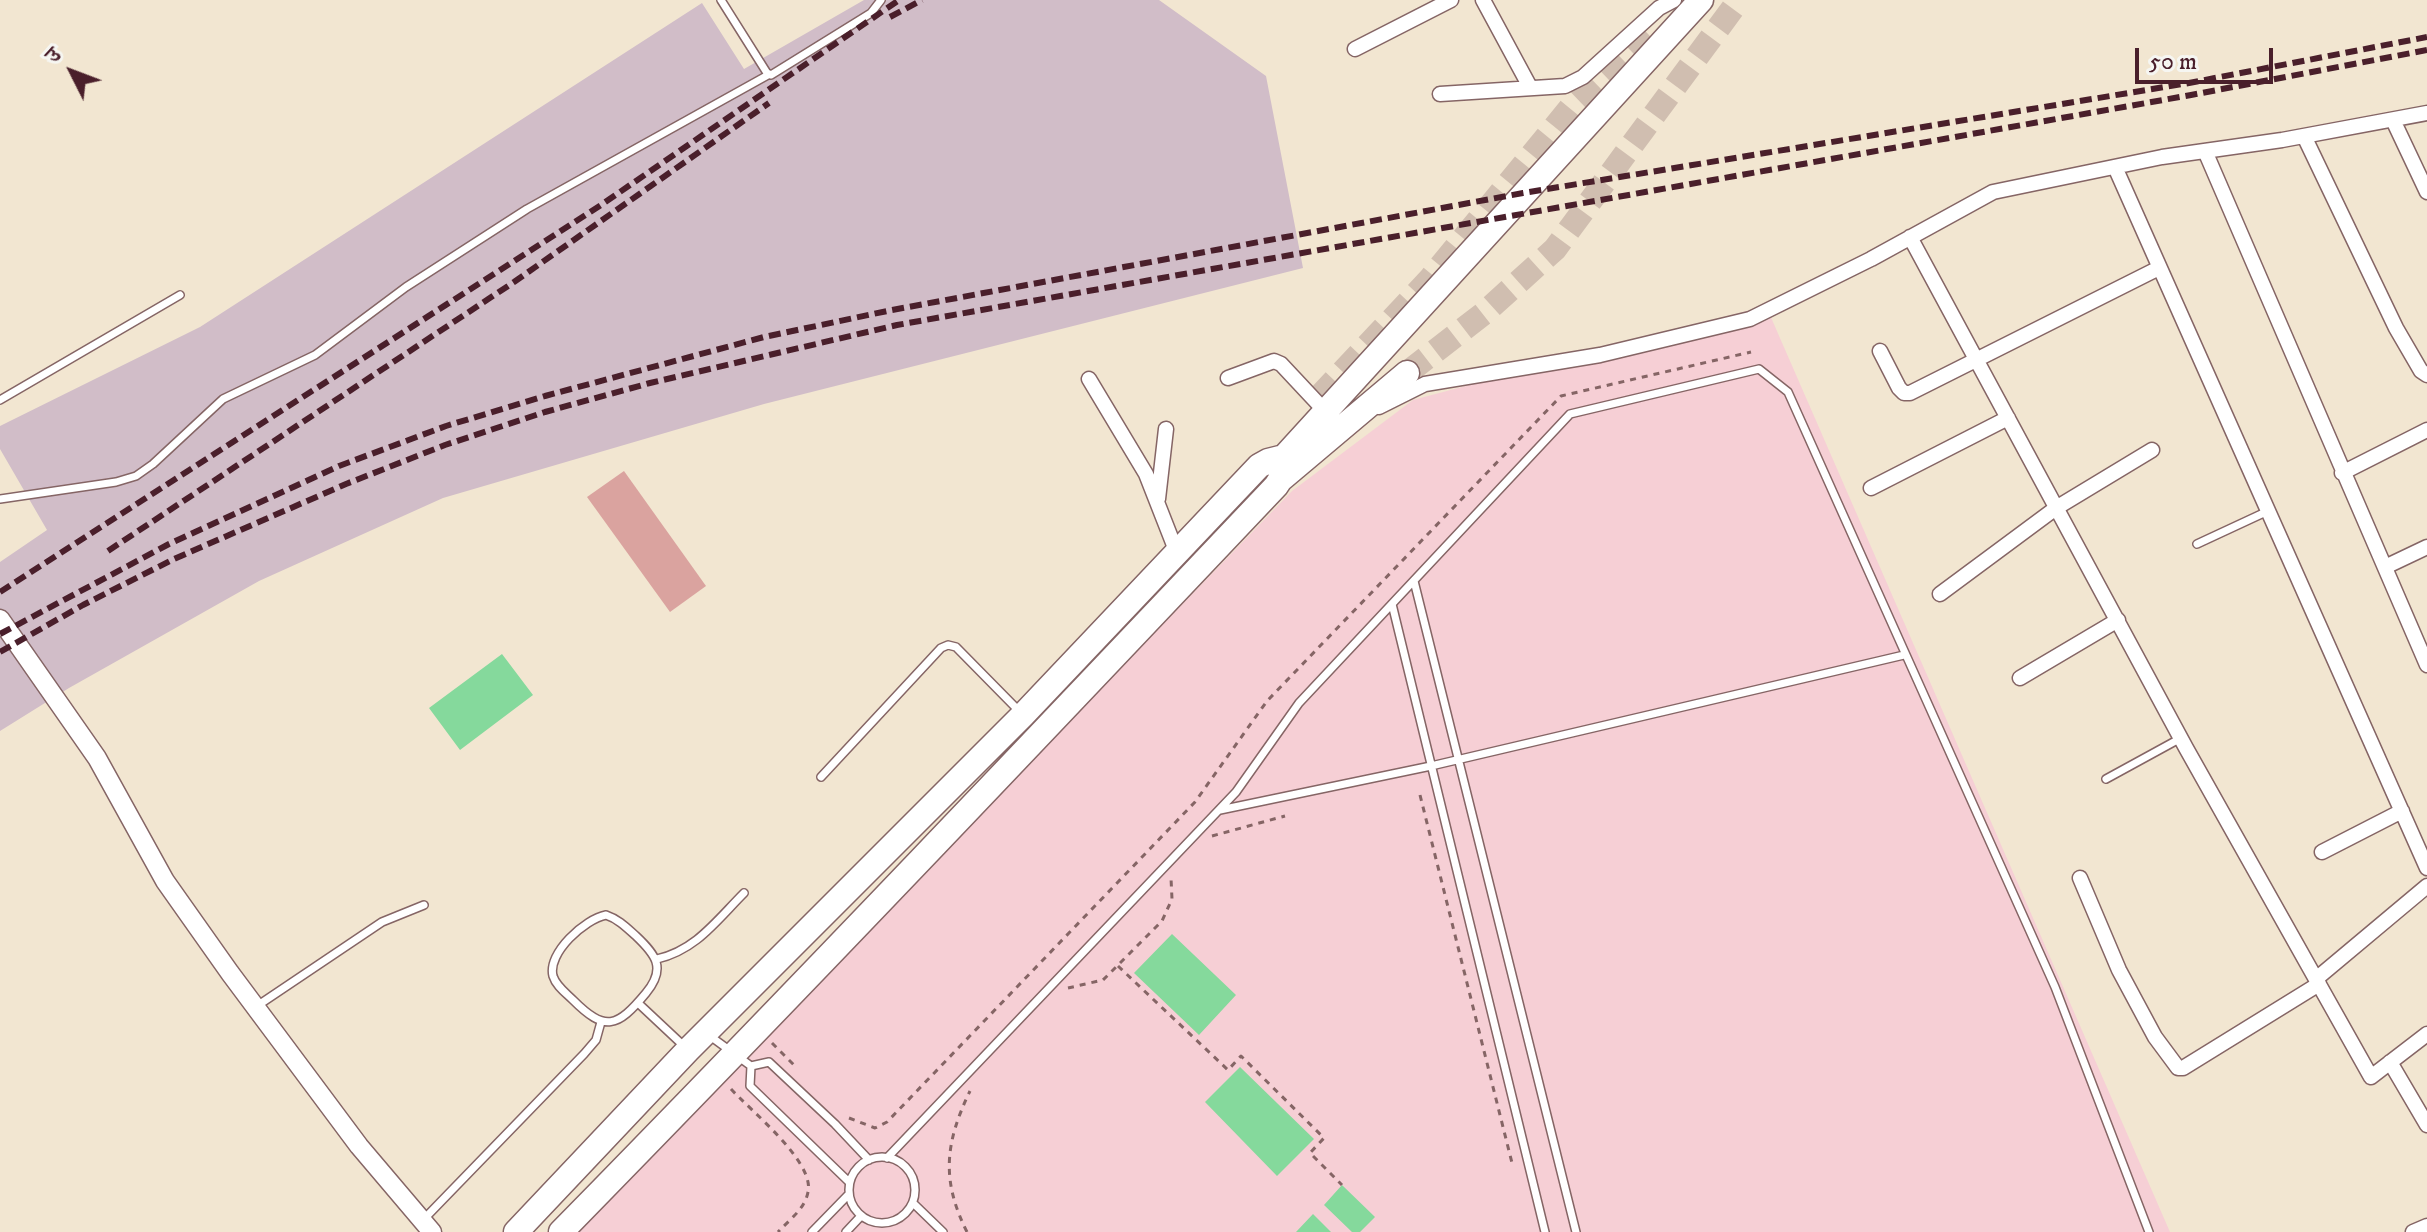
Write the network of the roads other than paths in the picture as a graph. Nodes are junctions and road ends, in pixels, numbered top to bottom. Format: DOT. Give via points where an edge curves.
graph roads {
  1 [pos="721,0"];
  2 [pos="881,0"];
  3 [pos="1451,0"];
  4 [pos="1483,0"];
  5 [pos="1674,0"];
  6 [pos="1681,0"];
  7 [pos="1701,0"];
  8 [pos="1652,29"];
  9 [pos="1355,49"];
  10 [pos="768,75"];
  11 [pos="1530,87"];
  12 [pos="1440,94"];
  13 [pos="2427,113"];
  14 [pos="2393,120"];
  15 [pos="2304,136"];
  16 [pos="2205,151"];
  17 [pos="2115,167"];
  18 [pos="2427,192"];
  19 [pos="1910,237"];
  20 [pos="2159,268"];
  21 [pos="180,295"];
  22 [pos="1880,351"];
  23 [pos="1975,358"];
  24 [pos="1407,373"];
  25 [pos="2427,375"];
  26 [pos="1228,378"];
  27 [pos="1089,379"];
  28 [pos="0,400"];
  29 [pos="1320,403"];
  30 [pos="2008,418"];
  31 [pos="1347,423"];
  32 [pos="1166,429"];
  33 [pos="2427,430"];
  34 [pos="2152,450"];
  35 [pos="1276,467"];
  36 [pos="2342,473"];
  37 [pos="1871,488"];
  38 [pos="0,499"];
  39 [pos="1158,503"];
  40 [pos="2056,508"];
  41 [pos="2268,511"];
  42 [pos="2197,544"];
  43 [pos="2427,547"];
  44 [pos="1177,553"];
  45 [pos="2385,567"];
  46 [pos="1414,581"];
  47 [pos="1940,594"];
  48 [pos="1392,604"];
  49 [pos="0,619"];
  50 [pos="2118,620"];
  51 [pos="1904,655"];
  52 [pos="2427,665"];
  53 [pos="2020,678"];
  54 [pos="1023,715"];
  55 [pos="2181,738"];
  56 [pos="1458,758"];
  57 [pos="1431,766"];
  58 [pos="821,777"];
  59 [pos="2106,779"];
  60 [pos="1219,810"];
  61 [pos="2402,811"];
  62 [pos="2322,852"];
  63 [pos="2426,862"];
  64 [pos="2080,878"];
  65 [pos="2427,886"];
  66 [pos="744,893"];
  67 [pos="424,905"];
  68 [pos="840,923"];
  69 [pos="657,959"];
  70 [pos="2318,982"];
  71 [pos="638,1003"];
  72 [pos="256,1007"];
  73 [pos="601,1022"];
  74 [pos="705,1033"];
  75 [pos="2427,1034"];
  76 [pos="688,1050"];
  77 [pos="742,1059"];
  78 [pos="2390,1062"];
  79 [pos="2427,1125"];
  80 [pos="887,1158"];
  81 [pos="869,1160"];
  82 [pos="849,1182"];
  83 [pos="849,1194"];
  84 [pos="913,1203"];
  85 [pos="861,1216"];
  86 [pos="886,1224"];
  87 [pos="427,1226"];
  88 [pos="2427,1226"];
  89 [pos="516,1232"];
  90 [pos="561,1232"];
  91 [pos="812,1232"];
  92 [pos="846,1232"];
  93 [pos="895,1232"];
  94 [pos="943,1232"];
  95 [pos="1545,1232"];
  96 [pos="1576,1232"];
  97 [pos="2149,1232"];
  98 [pos="2413,1232"];
  1 -- 10 [label="lane"];
  2 -- 10 [label="lane" via="871,13"];
  3 -- 9 [label="street"];
  4 -- 11 [label="street"];
  5 -- 11 [label="street" via="1583,77 1565,86"];
  6 -- 8 [label="main road"];
  7 -- 29 [label="main road"];
  10 -- 38 [label="lane" via="491,232 315,355 223,399 136,476"];
  11 -- 12 [label="street"];
  13 -- 14 [label="street"];
  14 -- 15 [label="street"];
  14 -- 18 [label="street"];
  15 -- 16 [label="street"];
  15 -- 25 [label="street" via="2396,328"];
  16 -- 17 [label="street"];
  16 -- 36 [label="street"];
  17 -- 19 [label="street" via="1993,192"];
  17 -- 20 [label="street"];
  19 -- 23 [label="street"];
  19 -- 31 [label="street" via="1750,319 1600,355 1425,384"];
  20 -- 23 [label="street"];
  20 -- 41 [label="street"];
  21 -- 28 [label="lane"];
  22 -- 23 [label="street" via="1904,393"];
  23 -- 30 [label="street"];
  24 -- 31 [label="main road"];
  26 -- 29 [label="street" via="1274,361"];
  27 -- 39 [label="street"];
  29 -- 35 [label="main road"];
  30 -- 37 [label="street"];
  30 -- 40 [label="street"];
  31 -- 35 [label="main road"];
  32 -- 39 [label="street"];
  33 -- 36 [label="street"];
  34 -- 40 [label="street"];
  35 -- 44 [label="main road"];
  35 -- 68 [label="main road"];
  36 -- 45 [label="street"];
  39 -- 44 [label="street"];
  40 -- 47 [label="street"];
  40 -- 50 [label="street"];
  41 -- 42 [label="lane"];
  41 -- 61 [label="street"];
  43 -- 45 [label="street"];
  44 -- 54 [label="main road"];
  45 -- 52 [label="street"];
  46 -- 48 [label="lane"];
  46 -- 51 [label="lane" via="1570,414 1759,369 1788,392"];
  46 -- 56 [label="lane"];
  48 -- 57 [label="lane"];
  48 -- 60 [label="lane" via="1299,703"];
  49 -- 72 [label="street" via="97,758 165,881"];
  50 -- 53 [label="street"];
  50 -- 55 [label="street"];
  51 -- 56 [label="lane"];
  51 -- 97 [label="lane" via="2055,987"];
  54 -- 58 [label="lane" via="948,645"];
  54 -- 68 [label="main road"];
  55 -- 59 [label="lane"];
  55 -- 70 [label="street"];
  56 -- 57 [label="lane"];
  56 -- 96 [label="lane"];
  57 -- 60 [label="lane"];
  57 -- 95 [label="lane"];
  60 -- 80 [label="lane"];
  61 -- 62 [label="street"];
  61 -- 63 [label="street"];
  64 -- 70 [label="street" via="2119,970 2178,1068"];
  65 -- 70 [label="street"];
  66 -- 69 [label="lane" via="688,948"];
  67 -- 72 [label="lane" via="382,922"];
  68 -- 74 [label="main road"];
  68 -- 77 [label="main road"];
  69 -- 71 [label="lane" via="651,987"];
  69 -- 73 [label="lane" via="616,918 606,915 583,926 562,947 554,962 558,986"];
  70 -- 78 [label="street" via="2371,1077"];
  71 -- 73 [label="lane" via="613,1021"];
  71 -- 76 [label="lane"];
  72 -- 87 [label="street" via="359,1146"];
  73 -- 87 [label="lane" via="596,1040"];
  74 -- 76 [label="main road"];
  74 -- 77 [label="lane"];
  75 -- 78 [label="street"];
  76 -- 89 [label="main road"];
  77 -- 81 [label="lane" via="769,1062"];
  77 -- 82 [label="lane" via="750,1086"];
  77 -- 90 [label="main road" via="677,1114"];
  78 -- 79 [label="street"];
  80 -- 81 [label="lane"];
  80 -- 84 [label="lane" via="912,1174"];
  81 -- 82 [label="lane"];
  82 -- 83 [label="lane"];
  83 -- 85 [label="lane"];
  83 -- 91 [label="lane"];
  84 -- 86 [label="lane" via="905,1215"];
  84 -- 94 [label="lane"];
  85 -- 86 [label="lane"];
  85 -- 92 [label="lane"];
  86 -- 93 [label="lane"];
  88 -- 98 [label="street"];
}
